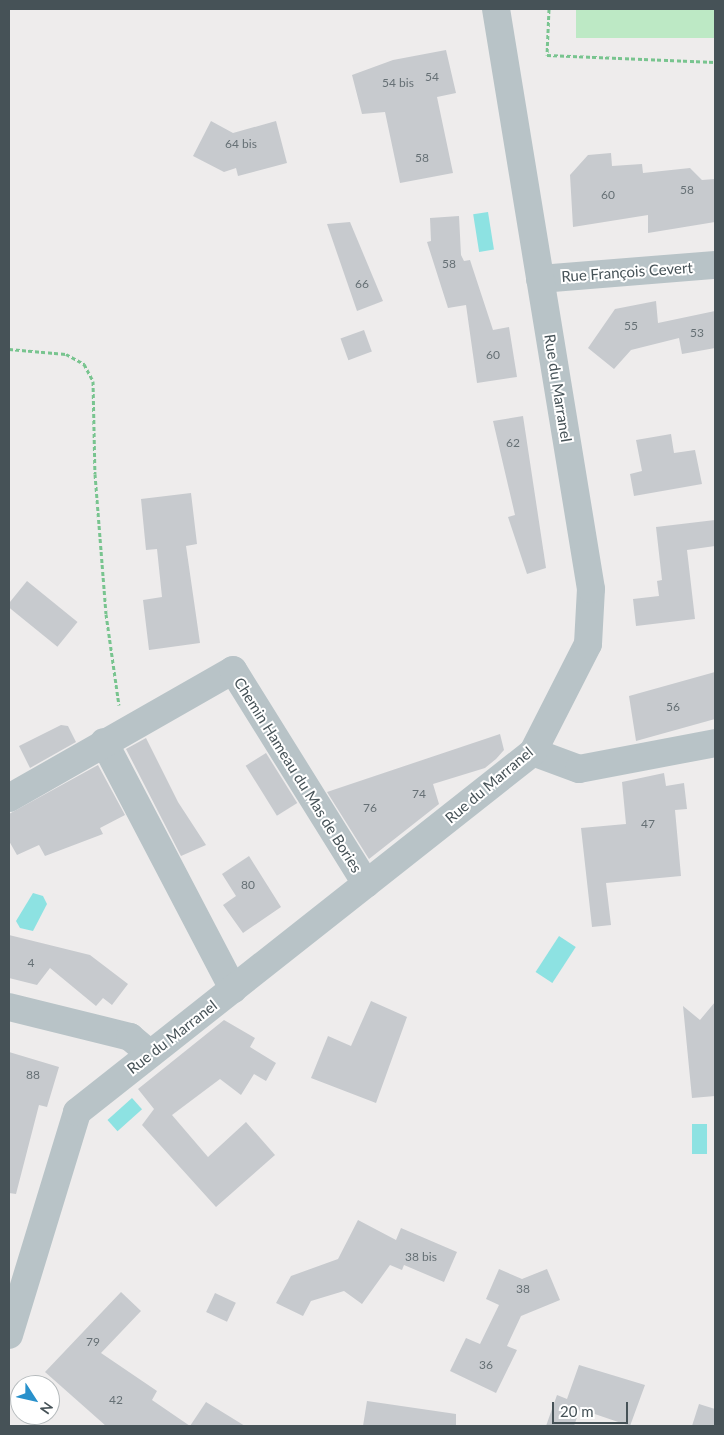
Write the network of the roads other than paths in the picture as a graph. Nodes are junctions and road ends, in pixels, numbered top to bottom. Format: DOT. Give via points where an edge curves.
graph roads {
  1 [pos="496,9"];
  2 [pos="715,265"];
  3 [pos="540,279"];
  4 [pos="114,736"];
  5 [pos="715,743"];
  6 [pos="533,752"];
  7 [pos="9,798"];
  8 [pos="366,884"];
  9 [pos="233,989"];
  10 [pos="9,1007"];
  11 [pos="150,1054"];
  12 [pos="9,1335"];
  1 -- 3 [label="street, Rue du Marranel"];
  2 -- 3 [label="street, Rue François Cevert"];
  3 -- 6 [label="street, Rue du Marranel" via="591,589 588,644"];
  4 -- 7 [label="street, Chemin Hameau du Mas de Bories"];
  4 -- 8 [label="street, Chemin Hameau du Mas de Bories" via="233,670"];
  4 -- 9 [label="street"];
  5 -- 6 [label="street" via="578,769"];
  6 -- 8 [label="street, Rue du Marranel"];
  8 -- 9 [label="street, Rue du Marranel"];
  9 -- 11 [label="street, Rue du Marranel"];
  10 -- 11 [label="street" via="130,1037"];
  11 -- 12 [label="street, Rue du Marranel" via="77,1112"];
}
